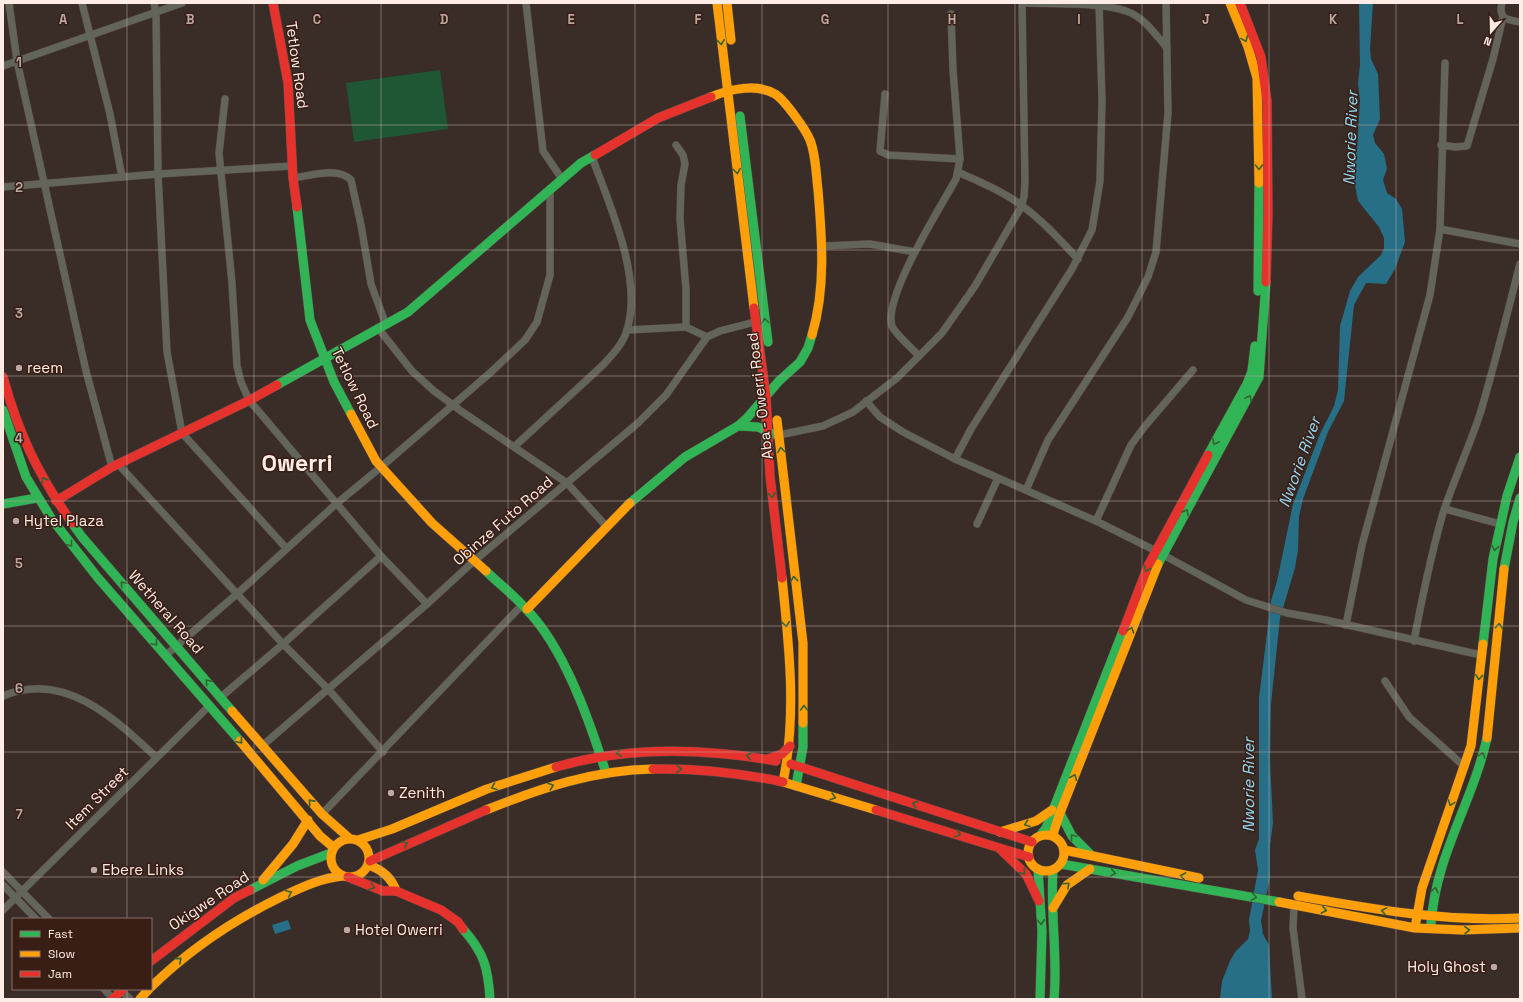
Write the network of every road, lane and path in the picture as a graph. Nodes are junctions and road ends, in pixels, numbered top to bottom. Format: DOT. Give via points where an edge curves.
graph roads {
  1 [pos="9,3"];
  2 [pos="82,3"];
  3 [pos="154,3"];
  4 [pos="182,3"];
  5 [pos="273,3"];
  6 [pos="526,3"];
  7 [pos="717,3"];
  8 [pos="727,3"];
  9 [pos="1023,3"];
  10 [pos="1166,3"];
  11 [pos="1230,3"];
  12 [pos="1240,3"];
  13 [pos="1502,3"];
  14 [pos="1099,5"];
  15 [pos="156,13"];
  16 [pos="951,14"];
  17 [pos="1503,17"];
  18 [pos="1520,22"];
  19 [pos="90,36"];
  20 [pos="1167,48"];
  21 [pos="17,61"];
  22 [pos="1445,63"];
  23 [pos="3,66"];
  24 [pos="732,89"];
  25 [pos="885,94"];
  26 [pos="225,99"];
  27 [pos="676,145"];
  28 [pos="1441,145"];
  29 [pos="592,156"];
  30 [pos="960,158"];
  31 [pos="292,166"];
  32 [pos="221,170"];
  33 [pos="958,172"];
  34 [pos="158,174"];
  35 [pos="122,177"];
  36 [pos="293,178"];
  37 [pos="562,179"];
  38 [pos="44,183"];
  39 [pos="3,187"];
  40 [pos="550,189"];
  41 [pos="1022,205"];
  42 [pos="1440,229"];
  43 [pos="1520,244"];
  44 [pos="823,246"];
  45 [pos="915,252"];
  46 [pos="1078,259"];
  47 [pos="1520,264"];
  48 [pos="755,322"];
  49 [pos="382,327"];
  50 [pos="686,327"];
  51 [pos="627,330"];
  52 [pos="707,337"];
  53 [pos="919,356"];
  54 [pos="325,359"];
  55 [pos="1193,370"];
  56 [pos="3,377"];
  57 [pos="774,387"];
  58 [pos="766,396"];
  59 [pos="248,400"];
  60 [pos="866,401"];
  61 [pos="453,405"];
  62 [pos="3,410"];
  63 [pos="738,426"];
  64 [pos="182,433"];
  65 [pos="774,434"];
  66 [pos="515,446"];
  67 [pos="1520,457"];
  68 [pos="955,459"];
  69 [pos="115,465"];
  70 [pos="382,467"];
  71 [pos="998,478"];
  72 [pos="567,483"];
  73 [pos="1026,490"];
  74 [pos="1507,496"];
  75 [pos="37,498"];
  76 [pos="1520,499"];
  77 [pos="56,501"];
  78 [pos="3,504"];
  79 [pos="336,504"];
  80 [pos="1445,509"];
  81 [pos="1096,521"];
  82 [pos="977,524"];
  83 [pos="1500,524"];
  84 [pos="606,526"];
  85 [pos="286,548"];
  86 [pos="1159,553"];
  87 [pos="380,556"];
  88 [pos="474,561"];
  89 [pos="238,593"];
  90 [pos="427,604"];
  91 [pos="524,607"];
  92 [pos="1346,625"];
  93 [pos="1414,641"];
  94 [pos="284,644"];
  95 [pos="176,645"];
  96 [pos="166,655"];
  97 [pos="1481,655"];
  98 [pos="1385,681"];
  99 [pos="329,690"];
  100 [pos="3,696"];
  101 [pos="221,697"];
  102 [pos="210,705"];
  103 [pos="263,745"];
  104 [pos="790,746"];
  105 [pos="803,747"];
  106 [pos="383,752"];
  107 [pos="597,756"];
  108 [pos="156,757"];
  109 [pos="768,759"];
  110 [pos="787,764"];
  111 [pos="799,766"];
  112 [pos="1465,767"];
  113 [pos="817,772"];
  114 [pos="602,774"];
  115 [pos="1460,779"];
  116 [pos="783,782"];
  117 [pos="1472,783"];
  118 [pos="796,786"];
  119 [pos="1056,812"];
  120 [pos="322,814"];
  121 [pos="946,814"];
  122 [pos="308,820"];
  123 [pos="941,829"];
  124 [pos="999,832"];
  125 [pos="1040,836"];
  126 [pos="1055,838"];
  127 [pos="353,839"];
  128 [pos="1032,842"];
  129 [pos="999,848"];
  130 [pos="332,850"];
  131 [pos="1064,850"];
  132 [pos="1092,856"];
  133 [pos="1029,857"];
  134 [pos="369,863"];
  135 [pos="1061,864"];
  136 [pos="1038,869"];
  137 [pos="1090,869"];
  138 [pos="1053,870"];
  139 [pos="3,872"];
  140 [pos="345,877"];
  141 [pos="259,884"];
  142 [pos="3,885"];
  143 [pos="1224,886"];
  144 [pos="396,891"];
  145 [pos="22,892"];
  146 [pos="16,898"];
  147 [pos="1287,898"];
  148 [pos="1039,901"];
  149 [pos="1052,908"];
  150 [pos="3,910"];
  151 [pos="1416,916"];
  152 [pos="35,918"];
  153 [pos="49,918"];
  154 [pos="1431,918"];
  155 [pos="1520,918"];
  156 [pos="1520,925"];
  157 [pos="1415,928"];
  158 [pos="1520,928"];
  159 [pos="1431,929"];
  160 [pos="1501,929"];
  161 [pos="152,959"];
  162 [pos="152,986"];
  163 [pos="105,990"];
  164 [pos="121,990"];
  165 [pos="148,990"];
  166 [pos="113,999"];
  167 [pos="130,999"];
  168 [pos="140,999"];
  169 [pos="490,999"];
  170 [pos="1040,999"];
  171 [pos="1054,999"];
  172 [pos="1302,999"];
  1 -- 21 [label="street"];
  2 -- 19 [label="street"];
  3 -- 15 [label="street"];
  4 -- 15 [label="street"];
  5 -- 31 [label="main road, Tetlow Road" via="288,83"];
  6 -- 37 [label="street" via="543,150"];
  7 -- 24 [label="main road, Aba - Owerri Road, one-way"];
  8 -- 24 [label="main road, Aba - Owerri Road"];
  9 -- 14 [label="street"];
  9 -- 41 [label="street" via="1025,181"];
  10 -- 20 [label="street"];
  11 -- 86 [label="main road, one-way" via="1248,47 1257,78 1259,191 1255,354 1247,384"];
  86 -- 12 [label="main road, one-way" via="1252,393 1261,370 1268,212 1267,101 1261,57"];
  13 -- 17 [label="street" via="1500,10"];
  14 -- 20 [label="street" via="1126,11 1142,20"];
  14 -- 46 [label="street" via="1102,101 1100,181 1092,230"];
  15 -- 19 [label="street"];
  15 -- 34 [label="street"];
  16 -- 30 [label="street"];
  17 -- 18 [label="street"];
  17 -- 28 [label="street" via="1467,146"];
  19 -- 21 [label="street"];
  19 -- 35 [label="street" via="110,114"];
  20 -- 73 [label="street" via="1166,152 1156,252 1152,266 1128,317 1048,440"];
  21 -- 23 [label="street"];
  21 -- 38 [label="street"];
  22 -- 28 [label="street"];
  24 -- 29 [label="main road" via="658,118"];
  24 -- 44 [label="main road" via="758,88 776,94 798,119 810,140 815,160"];
  24 -- 48 [label="main road, Aba - Owerri Road, one-way"];
  57 -- 24 [label="main road, Aba - Owerri Road, one-way"];
  25 -- 30 [label="street" via="880,151 888,155"];
  26 -- 32 [label="street" via="220,138"];
  27 -- 50 [label="street" via="685,164 681,185 680,219 686,289"];
  28 -- 42 [label="street"];
  29 -- 37 [label="main road"];
  29 -- 51 [label="street" via="630,277 632,300"];
  30 -- 33 [label="street"];
  31 -- 32 [label="street"];
  31 -- 36 [label="main road, Tetlow Road"];
  32 -- 34 [label="street"];
  32 -- 59 [label="street" via="237,366"];
  33 -- 41 [label="street"];
  33 -- 45 [label="street"];
  34 -- 35 [label="street"];
  34 -- 64 [label="street" via="167,352"];
  35 -- 38 [label="street"];
  36 -- 49 [label="street" via="339,173 350,180"];
  36 -- 54 [label="main road, Tetlow Road" via="310,320"];
  37 -- 40 [label="main road"];
  38 -- 39 [label="street"];
  38 -- 69 [label="street" via="86,371"];
  40 -- 49 [label="main road" via="408,312"];
  40 -- 61 [label="street" via="550,275 537,322 525,340"];
  41 -- 46 [label="street"];
  41 -- 53 [label="street" via="975,286 942,333"];
  42 -- 43 [label="street"];
  42 -- 92 [label="street" via="1430,295 1362,545"];
  44 -- 45 [label="street" via="870,244"];
  44 -- 57 [label="main road" via="820,292 808,348 800,362"];
  45 -- 53 [label="street" via="890,312 892,327"];
  46 -- 68 [label="street" via="971,429"];
  47 -- 80 [label="street" via="1479,415"];
  48 -- 52 [label="street"];
  48 -- 58 [label="main road, Aba - Owerri Road"];
  49 -- 54 [label="main road"];
  49 -- 61 [label="street" via="412,372"];
  50 -- 51 [label="street"];
  50 -- 52 [label="street"];
  51 -- 66 [label="street" via="614,354"];
  52 -- 72 [label="street, Obinze Futo Road" via="666,395"];
  53 -- 60 [label="street"];
  54 -- 59 [label="main road"];
  54 -- 70 [label="main road, Tetlow Road" via="334,382 376,461"];
  55 -- 81 [label="street" via="1144,426 1131,445"];
  77 -- 56 [label="main road, Wetheral Road, one-way" via="19,431"];
  57 -- 58 [label="main road"];
  57 -- 65 [label="main road, Aba - Owerri Road"];
  58 -- 63 [label="main road"];
  58 -- 65 [label="main road, Aba - Owerri Road"];
  59 -- 64 [label="main road"];
  59 -- 79 [label="street"];
  60 -- 65 [label="street" via="853,412 823,426"];
  60 -- 68 [label="street" via="880,418 891,426"];
  61 -- 66 [label="street"];
  61 -- 70 [label="street"];
  62 -- 75 [label="main road, Wetheral Road" via="25,475"];
  63 -- 65 [label="main road" via="758,428"];
  63 -- 84 [label="main road" via="685,457 637,496"];
  64 -- 69 [label="main road"];
  64 -- 85 [label="street"];
  65 -- 104 [label="main road, Aba - Owerri Road, one-way" via="770,476 790,675"];
  105 -- 65 [label="main road, Aba - Owerri Road, one-way" via="803,643"];
  66 -- 72 [label="street"];
  67 -- 74 [label="main road"];
  68 -- 71 [label="street"];
  69 -- 77 [label="main road"];
  69 -- 89 [label="street"];
  70 -- 79 [label="street"];
  70 -- 88 [label="main road, Tetlow Road" via="432,523"];
  71 -- 73 [label="street"];
  71 -- 82 [label="street"];
  72 -- 84 [label="street"];
  72 -- 88 [label="street, Obinze Futo Road"];
  73 -- 81 [label="street"];
  74 -- 76 [label="street"];
  74 -- 83 [label="main road"];
  75 -- 78 [label="main road"];
  75 -- 96 [label="main road, Wetheral Road, one-way" via="82,560"];
  117 -- 76 [label="main road, one-way" via="1487,736 1503,570"];
  95 -- 77 [label="main road, Wetheral Road, one-way" via="82,537"];
  79 -- 85 [label="street"];
  79 -- 87 [label="street"];
  80 -- 83 [label="street"];
  80 -- 93 [label="street"];
  81 -- 86 [label="street"];
  83 -- 97 [label="main road, one-way"];
  84 -- 91 [label="main road"];
  85 -- 89 [label="street"];
  86 -- 92 [label="street" via="1226,590 1264,607"];
  86 -- 119 [label="main road"];
  87 -- 90 [label="street"];
  87 -- 94 [label="street"];
  88 -- 90 [label="street, Obinze Futo Road"];
  88 -- 91 [label="main road, Tetlow Road"];
  89 -- 94 [label="street"];
  89 -- 95 [label="street"];
  90 -- 99 [label="street, Obinze Futo Road"];
  91 -- 106 [label="street"];
  91 -- 107 [label="main road, Tetlow Road" via="556,650 583,708"];
  92 -- 93 [label="street"];
  93 -- 97 [label="street"];
  94 -- 99 [label="street"];
  94 -- 101 [label="street"];
  95 -- 96 [label="street"];
  101 -- 95 [label="main road, Wetheral Road, one-way"];
  96 -- 102 [label="main road, Wetheral Road"];
  97 -- 112 [label="main road, one-way" via="1471,746"];
  98 -- 112 [label="street" via="1408,717"];
  99 -- 103 [label="street, Obinze Futo Road"];
  99 -- 106 [label="street"];
  100 -- 108 [label="street" via="42,688 65,692 87,702 124,728"];
  101 -- 103 [label="main road, Wetheral Road"];
  102 -- 108 [label="street, Item Street"];
  102 -- 122 [label="main road, Wetheral Road, one-way"];
  120 -- 103 [label="main road, Wetheral Road, one-way"];
  104 -- 109 [label="main road" via="782,754"];
  104 -- 110 [label="main road, Aba - Owerri Road"];
  105 -- 111 [label="main road, Aba - Owerri Road"];
  105 -- 113 [label="main road" via="808,766"];
  106 -- 120 [label="street"];
  109 -- 107 [label="main road, one-way" via="710,751 676,750"];
  107 -- 114 [label="main road, Tetlow Road"];
  107 -- 127 [label="main road, one-way" via="524,775 378,836"];
  108 -- 145 [label="street, Item Street"];
  109 -- 110 [label="main road"];
  110 -- 111 [label="main road"];
  110 -- 116 [label="main road, Aba - Owerri Road"];
  111 -- 113 [label="main road"];
  111 -- 118 [label="main road, Aba - Owerri Road"];
  112 -- 115 [label="main road"];
  121 -- 113 [label="main road, one-way"];
  114 -- 116 [label="main road, one-way" via="641,769 705,769 743,773"];
  134 -- 114 [label="main road, one-way" via="440,828 514,798 568,780"];
  115 -- 117 [label="main road"];
  115 -- 151 [label="main road, one-way" via="1422,888"];
  116 -- 118 [label="main road"];
  154 -- 117 [label="main road, one-way" via="1440,871"];
  118 -- 123 [label="main road, one-way"];
  119 -- 124 [label="main road, one-way"];
  119 -- 125 [label="main road"];
  119 -- 126 [label="main road" via="1053,834"];
  132 -- 119 [label="main road, one-way" via="1065,828"];
  120 -- 127 [label="main road, Wetheral Road"];
  121 -- 123 [label="main road"];
  121 -- 124 [label="main road"];
  122 -- 130 [label="main road, Wetheral Road"];
  122 -- 141 [label="main road" via="284,857"];
  123 -- 129 [label="main road, one-way"];
  124 -- 128 [label="main road"];
  125 -- 126 [label="main road"];
  125 -- 128 [label="main road"];
  126 -- 131 [label="main road"];
  127 -- 130 [label="main road" via="343,840"];
  127 -- 134 [label="main road" via="368,851"];
  128 -- 133 [label="main road"];
  129 -- 133 [label="main road"];
  129 -- 148 [label="main road, one-way" via="1026,874"];
  130 -- 140 [label="main road" via="332,866"];
  130 -- 141 [label="main road, Okigwe Road"];
  131 -- 132 [label="main road"];
  131 -- 135 [label="main road" via="1064,860"];
  143 -- 132 [label="main road, one-way"];
  133 -- 136 [label="main road" via="1030,862"];
  134 -- 140 [label="main road" via="365,871 357,876"];
  134 -- 144 [label="main road" via="392,880"];
  135 -- 137 [label="main road"];
  135 -- 138 [label="main road"];
  136 -- 138 [label="main road"];
  136 -- 148 [label="main road"];
  137 -- 143 [label="main road, one-way"];
  149 -- 137 [label="main road, one-way" via="1063,888"];
  138 -- 149 [label="main road"];
  139 -- 145 [label="street"];
  140 -- 144 [label="main road, one-way" via="383,891"];
  162 -- 140 [label="main road, one-way" via="188,953 251,910 330,877"];
  141 -- 161 [label="main road, Okigwe Road" via="211,914"];
  142 -- 146 [label="street"];
  143 -- 147 [label="main road"];
  144 -- 169 [label="main road" via="441,910 458,922 476,944 488,972"];
  145 -- 146 [label="street, Item Street"];
  145 -- 153 [label="street"];
  146 -- 150 [label="street, Item Street"];
  146 -- 152 [label="street"];
  151 -- 147 [label="main road, one-way"];
  147 -- 157 [label="main road, one-way"];
  147 -- 172 [label="street"];
  148 -- 170 [label="main road, one-way" via="1042,931"];
  149 -- 171 [label="main road" via="1056,966"];
  151 -- 154 [label="main road"];
  151 -- 157 [label="main road"];
  154 -- 155 [label="main road" via="1461,921"];
  154 -- 159 [label="main road"];
  156 -- 160 [label="main road"];
  157 -- 159 [label="main road"];
  158 -- 160 [label="main road"];
  159 -- 160 [label="main road, one-way"];
  163 -- 166 [label="street"];
  164 -- 166 [label="main road"];
  164 -- 167 [label="street"];
  165 -- 168 [label="main road"];
}
